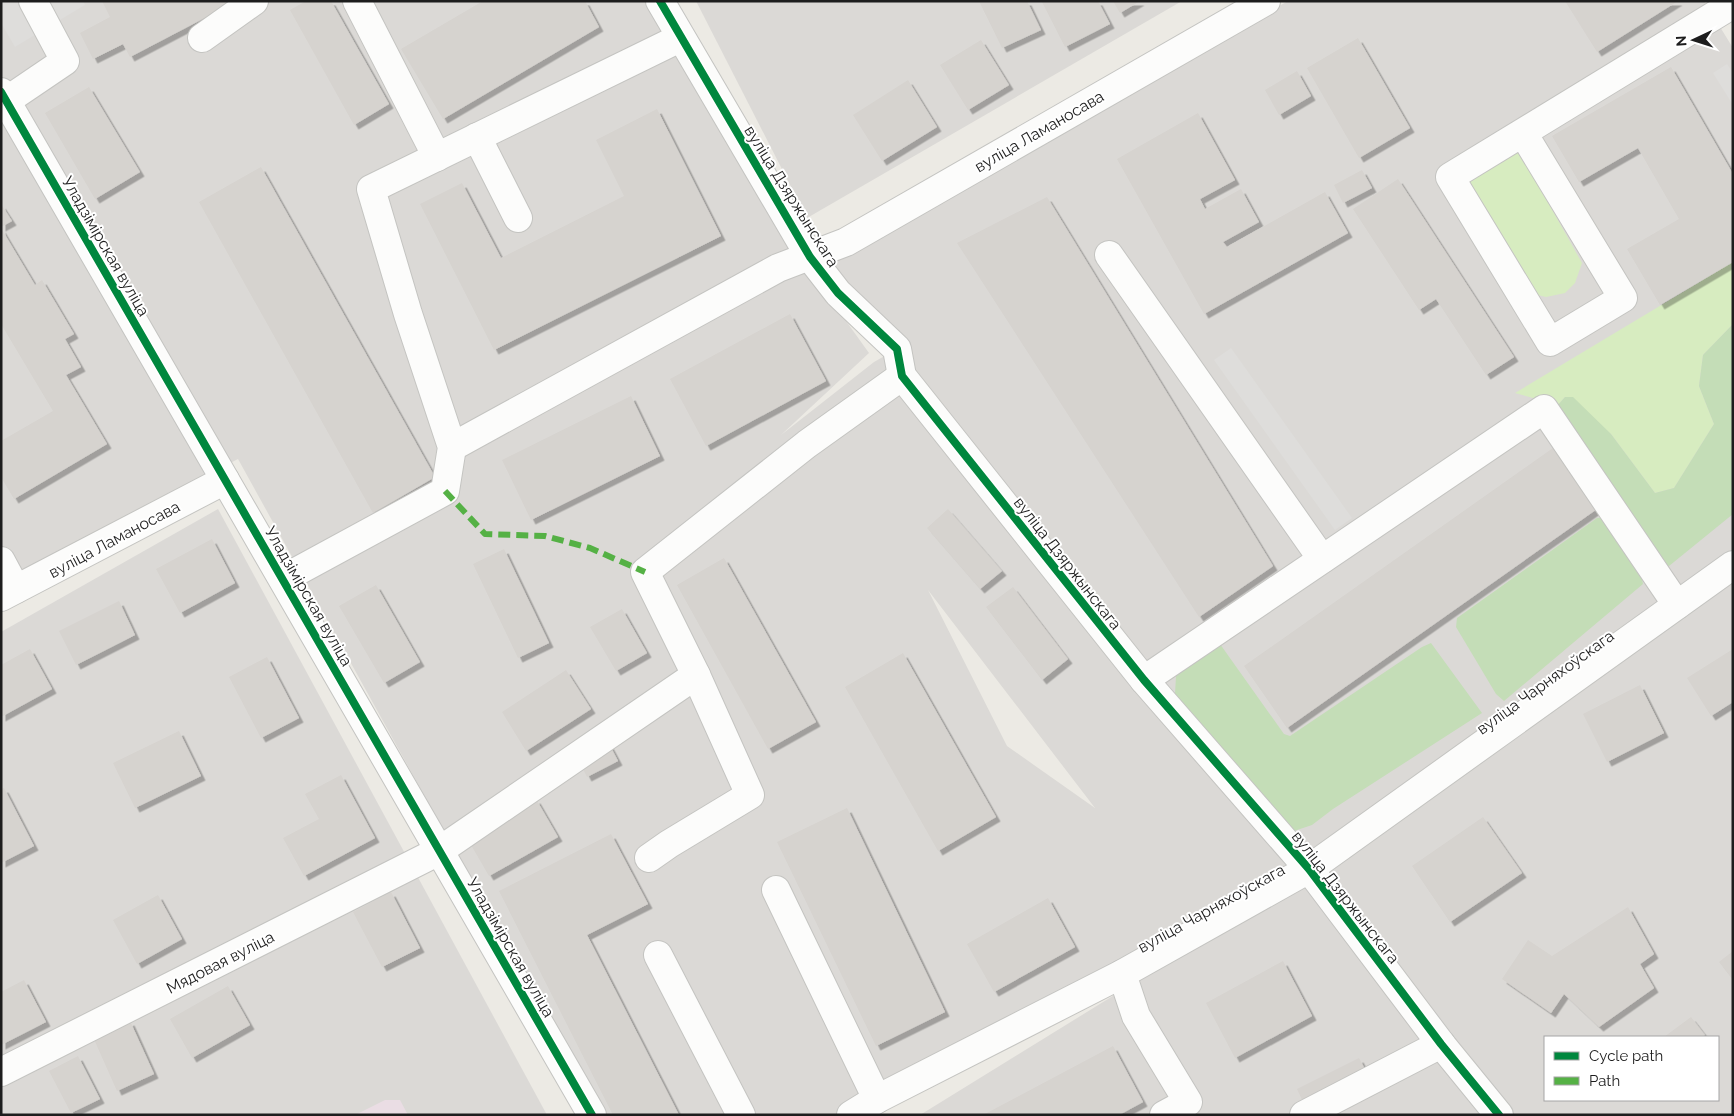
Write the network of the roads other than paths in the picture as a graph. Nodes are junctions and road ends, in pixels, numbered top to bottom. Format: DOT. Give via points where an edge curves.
graph roads {
  1 [pos="32,1"];
  2 [pos="254,1"];
  3 [pos="357,1"];
  4 [pos="660,1"];
  5 [pos="1266,1"];
  6 [pos="1726,11"];
  7 [pos="202,38"];
  8 [pos="680,38"];
  9 [pos="4,96"];
  10 [pos="1523,132"];
  11 [pos="477,138"];
  12 [pos="437,157"];
  13 [pos="518,218"];
  14 [pos="1109,255"];
  15 [pos="810,256"];
  16 [pos="902,376"];
  17 [pos="452,447"];
  18 [pos="225,480"];
  19 [pos="1322,559"];
  20 [pos="1,562"];
  21 [pos="1733,565"];
  22 [pos="283,579"];
  23 [pos="9,593"];
  24 [pos="1677,605"];
  25 [pos="696,675"];
  26 [pos="1144,680"];
  27 [pos="439,851"];
  28 [pos="649,858"];
  29 [pos="1309,869"];
  30 [pos="776,890"];
  31 [pos="658,955"];
  32 [pos="1122,974"];
  33 [pos="1441,1044"];
  34 [pos="1,1072"];
  35 [pos="877,1099"];
  36 [pos="592,1115"];
  37 [pos="741,1115"];
  38 [pos="851,1115"];
  39 [pos="1164,1115"];
  40 [pos="1304,1115"];
  41 [pos="1499,1115"];
  1 -- 9 [label="street" via="65,61"];
  2 -- 7 [label="street"];
  3 -- 12 [label="street"];
  4 -- 8 [label="street, вуліца Дзяржынскага"];
  5 -- 15 [label="street, вуліца Ламаносава" via="846,242"];
  6 -- 10 [label="street"];
  8 -- 11 [label="street"];
  8 -- 15 [label="street, вуліца Дзяржынскага"];
  9 -- 18 [label="street, Уладзімірская вуліца"];
  10 -- 10 [label="street" via="1623,298 1550,342 1450,177"];
  11 -- 12 [label="street"];
  11 -- 13 [label="street"];
  12 -- 17 [label="street" via="371,189"];
  14 -- 19 [label="street"];
  15 -- 16 [label="street, вуліца Дзяржынскага" via="838,293 897,349"];
  15 -- 17 [label="street, вуліца Ламаносава" via="778,268"];
  16 -- 25 [label="street" via="807,444 645,572"];
  16 -- 26 [label="street, вуліца Дзяржынскага"];
  17 -- 22 [label="street" via="445,492"];
  18 -- 22 [label="street, Уладзімірская вуліца"];
  18 -- 23 [label="street, вуліца Ламаносава"];
  19 -- 24 [label="street" via="1544,409"];
  19 -- 26 [label="street"];
  20 -- 23 [label="street"];
  21 -- 24 [label="street, вуліца Чарняхоўскага"];
  22 -- 27 [label="street, Уладзімірская вуліца"];
  24 -- 29 [label="street, вуліца Чарняхоўскага"];
  25 -- 27 [label="street, Мядовая вуліца"];
  25 -- 28 [label="street" via="750,795"];
  26 -- 29 [label="street, вуліца Дзяржынскага"];
  27 -- 34 [label="street, Мядовая вуліца"];
  27 -- 36 [label="street, Уладзімірская вуліца"];
  29 -- 32 [label="street, вуліца Чарняхоўскага"];
  29 -- 33 [label="street, вуліца Дзяржынскага"];
  30 -- 35 [label="street"];
  31 -- 37 [label="street"];
  32 -- 35 [label="street, вуліца Чарняхоўскага"];
  32 -- 39 [label="street" via="1136,1016 1188,1102"];
  33 -- 40 [label="street"];
  33 -- 41 [label="street, вуліца Дзяржынскага"];
  35 -- 38 [label="street, вуліца Чарняхоўскага"];
}
